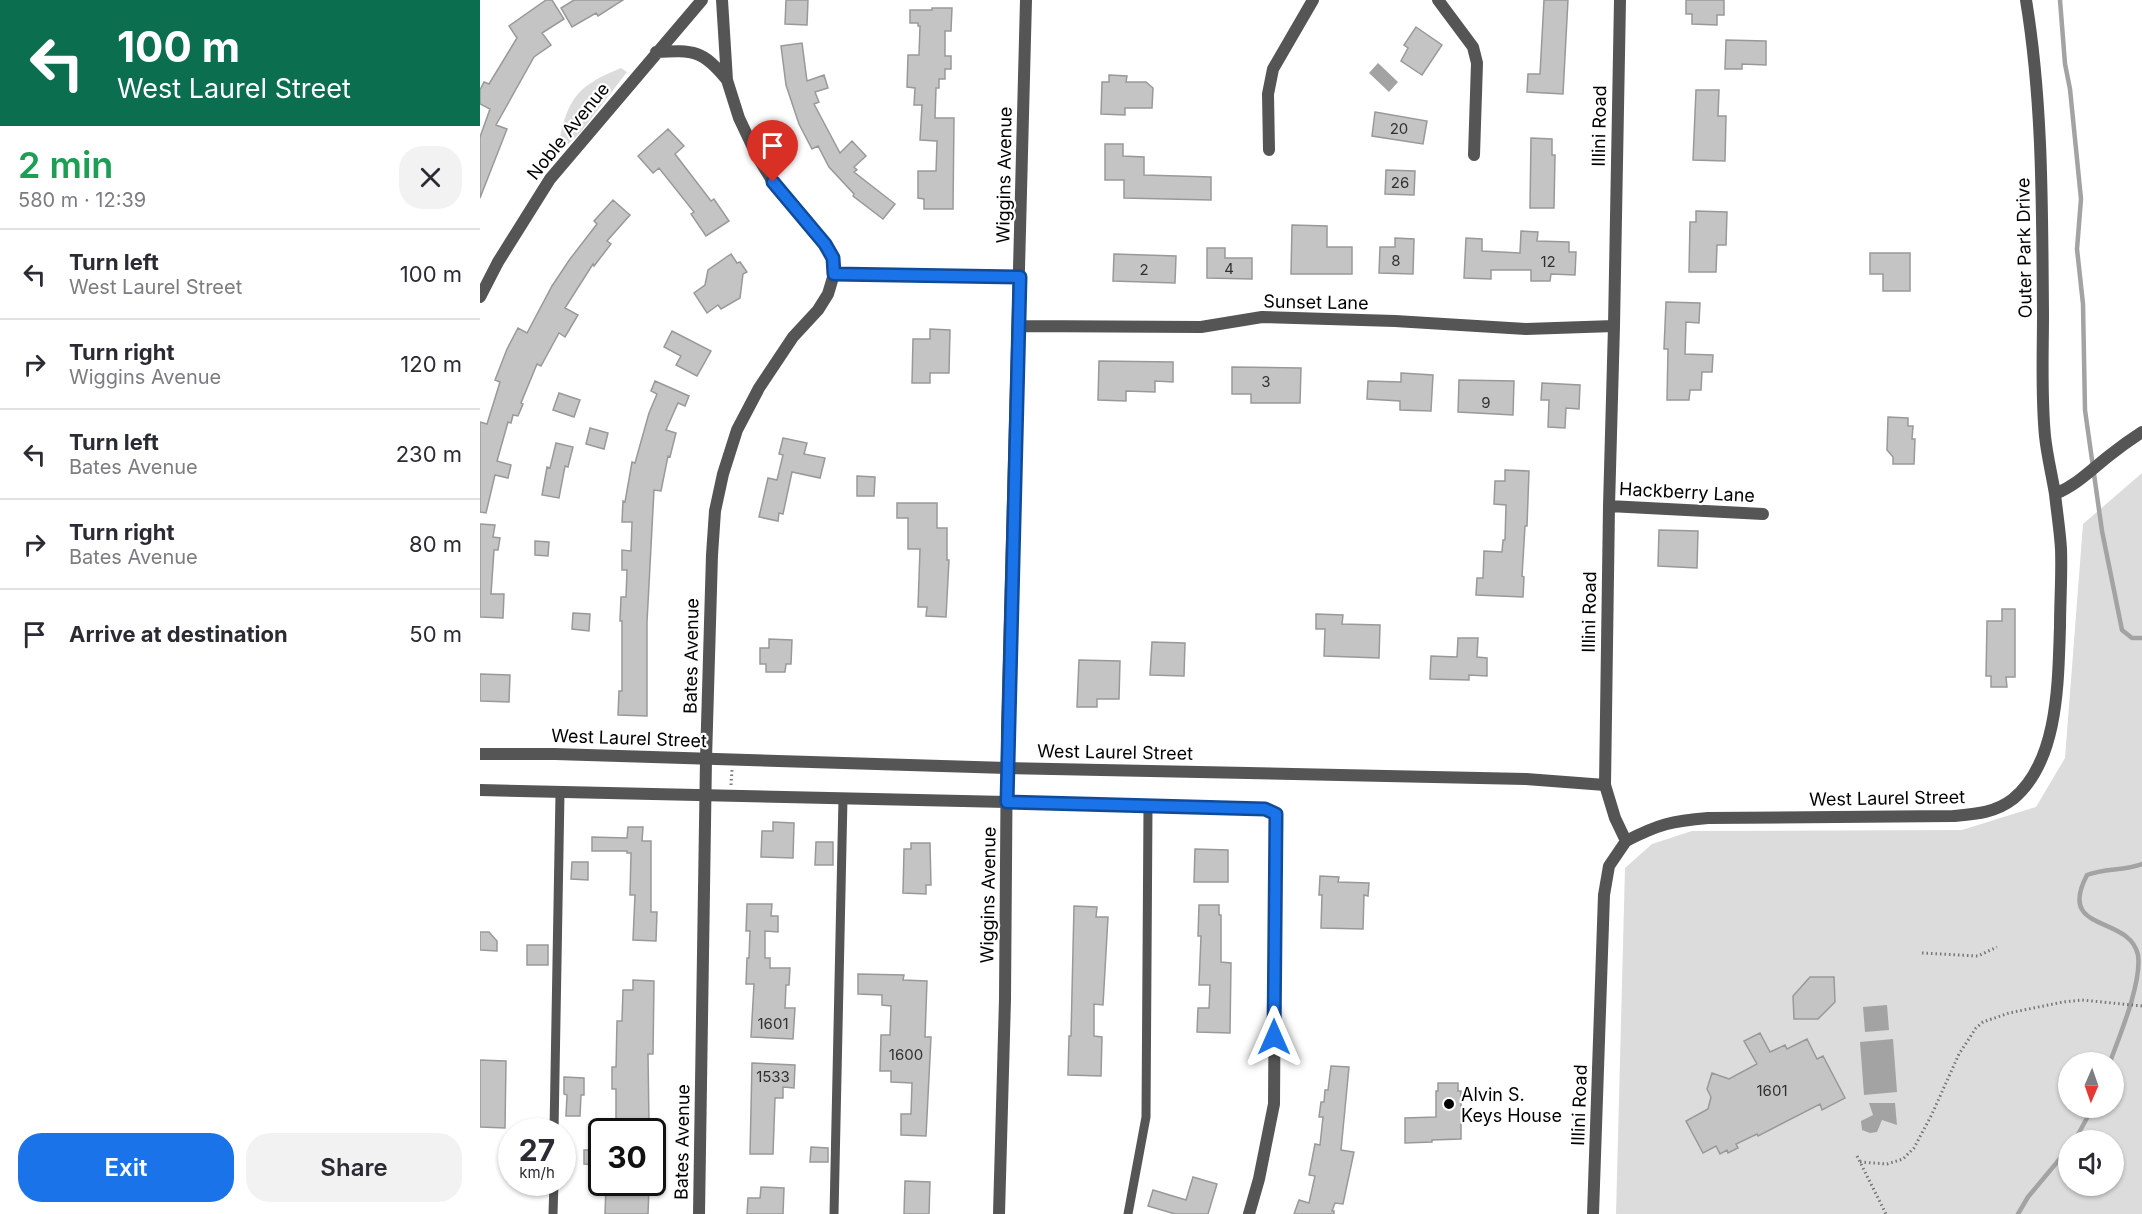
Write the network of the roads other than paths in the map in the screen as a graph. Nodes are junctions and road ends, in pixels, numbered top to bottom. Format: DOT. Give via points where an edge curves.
graph roads {
  1 [pos="702,0"];
  2 [pos="722,0"];
  3 [pos="1026,0"];
  4 [pos="1313,0"];
  5 [pos="1438,0"];
  6 [pos="1620,0"];
  7 [pos="2026,0"];
  8 [pos="656,52"];
  9 [pos="727,80"];
  10 [pos="1269,150"];
  11 [pos="1474,155"];
  12 [pos="834,274"];
  13 [pos="1020,277"];
  14 [pos="480,297"];
  15 [pos="1018,326"];
  16 [pos="1614,326"];
  17 [pos="2142,432"];
  18 [pos="2055,494"];
  19 [pos="1609,506"];
  20 [pos="1763,514"];
  21 [pos="480,754"];
  22 [pos="706,759"];
  23 [pos="1007,768"];
  24 [pos="1605,785"];
  25 [pos="480,790"];
  26 [pos="560,793"];
  27 [pos="706,795"];
  28 [pos="843,798"];
  29 [pos="1007,802"];
  30 [pos="1148,806"];
  31 [pos="1626,840"];
  32 [pos="554,1118"];
  33 [pos="554,1196"];
  34 [pos="553,1214"];
  35 [pos="699,1214"];
  36 [pos="834,1214"];
  37 [pos="999,1214"];
  38 [pos="1128,1214"];
  39 [pos="1249,1214"];
  40 [pos="1593,1214"];
  1 -- 8 [label="street, Noble Avenue"];
  2 -- 9 [label="street"];
  3 -- 13 [label="street, Wiggins Avenue"];
  4 -- 10 [label="street" via="1273,69 1268,94"];
  5 -- 11 [label="street" via="1473,47 1478,63"];
  6 -- 16 [label="street, Illini Road"];
  7 -- 18 [label="street, Outer Park Drive" via="2039,125 2042,393"];
  8 -- 9 [label="street" via="700,55 712,62"];
  8 -- 14 [label="street, Noble Avenue" via="550,179"];
  9 -- 12 [label="street" via="757,156 773,182 825,244 833,258"];
  12 -- 13 [label="street"];
  12 -- 22 [label="street, Bates Avenue" via="818,310 793,337 759,388 737,430 723,474 712,555"];
  13 -- 15 [label="street, Wiggins Avenue"];
  15 -- 16 [label="street, Sunset Lane" via="1201,327 1262,317 1526,328"];
  15 -- 23 [label="street, Wiggins Avenue"];
  16 -- 19 [label="street, Illini Road"];
  17 -- 18 [label="street" via="2087,475"];
  18 -- 31 [label="street, West Laurel Street" via="2061,560 2054,714 2037,771 2013,799 1982,814 1953,816 1674,821"];
  19 -- 20 [label="street, Hackberry Lane"];
  19 -- 24 [label="street, Illini Road"];
  21 -- 22 [label="street, West Laurel Street"];
  22 -- 23 [label="street, West Laurel Street"];
  22 -- 27 [label="street, Bates Avenue"];
  23 -- 24 [label="street, West Laurel Street" via="1526,779"];
  23 -- 29 [label="street, Wiggins Avenue"];
  24 -- 31 [label="street, Illini Road"];
  25 -- 26 [label="street"];
  26 -- 27 [label="street"];
  26 -- 32 [label="lane"];
  27 -- 28 [label="street"];
  27 -- 35 [label="street, Bates Avenue"];
  28 -- 29 [label="street"];
  28 -- 36 [label="lane"];
  29 -- 30 [label="street"];
  29 -- 37 [label="street, Wiggins Avenue"];
  30 -- 38 [label="lane" via="1146,1117"];
  30 -- 39 [label="street" via="1265,809 1276,814 1274,1104"];
  31 -- 40 [label="street, Illini Road" via="1609,866 1604,895"];
  33 -- 34 [label="lane"];
}
